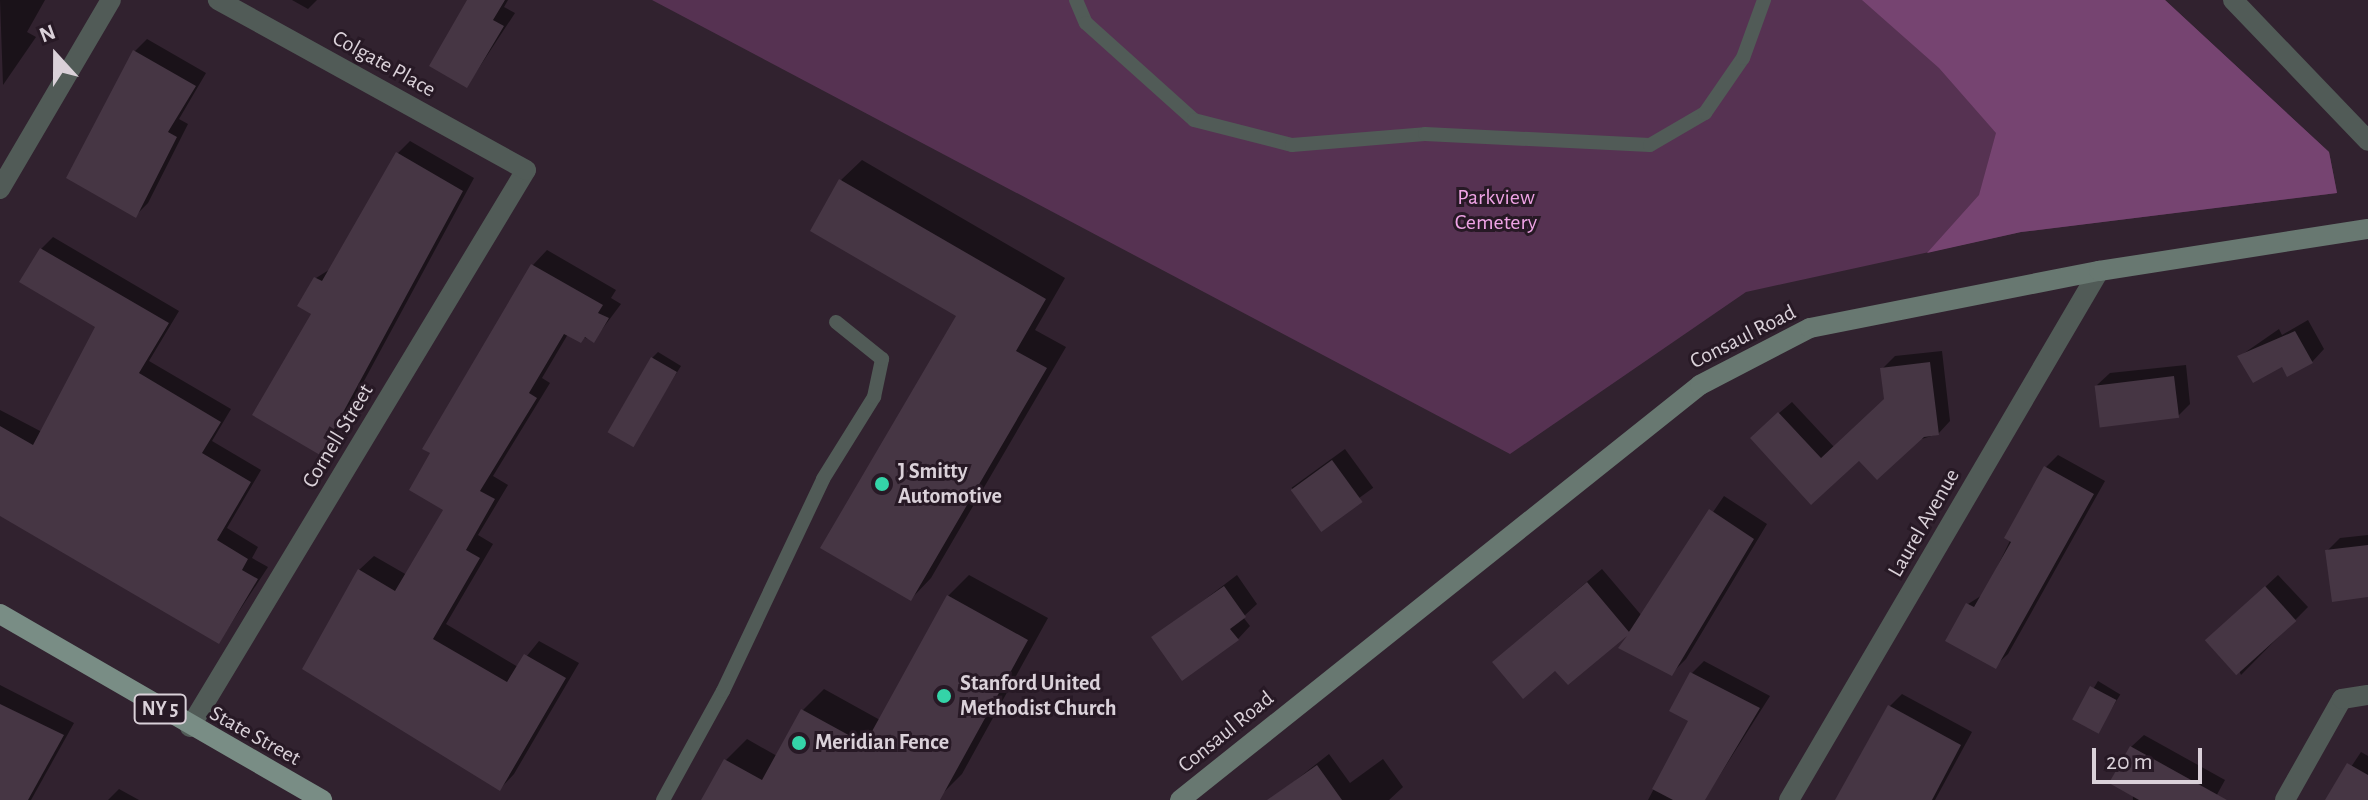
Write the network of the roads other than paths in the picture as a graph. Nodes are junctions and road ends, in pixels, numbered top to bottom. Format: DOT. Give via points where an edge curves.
graph roads {
  1 [pos="111,0"];
  2 [pos="218,0"];
  3 [pos="1076,0"];
  4 [pos="1764,0"];
  5 [pos="2233,0"];
  6 [pos="2368,141"];
  7 [pos="526,170"];
  8 [pos="0,189"];
  9 [pos="2368,229"];
  10 [pos="2099,271"];
  11 [pos="836,322"];
  12 [pos="0,614"];
  13 [pos="2368,695"];
  14 [pos="190,727"];
  15 [pos="322,800"];
  16 [pos="663,800"];
  17 [pos="1180,800"];
  18 [pos="1789,800"];
  19 [pos="2285,800"];
  1 -- 8 [label="street"];
  2 -- 7 [label="street, Colgate Place"];
  3 -- 4 [label="lane" via="1086,23 1194,120 1292,145 1425,134 1650,145 1705,113 1743,58"];
  5 -- 6 [label="street"];
  7 -- 14 [label="street, Cornell Street"];
  9 -- 10 [label="street, Consaul Road"];
  10 -- 17 [label="street, Consaul Road" via="1810,328 1700,385"];
  10 -- 18 [label="street, Laurel Avenue"];
  11 -- 16 [label="lane" via="882,359 874,397 823,479 723,691"];
  12 -- 14 [label="main road, State Street / NY 5"];
  13 -- 19 [label="street" via="2342,699"];
  14 -- 15 [label="main road, State Street / NY 5"];
}
